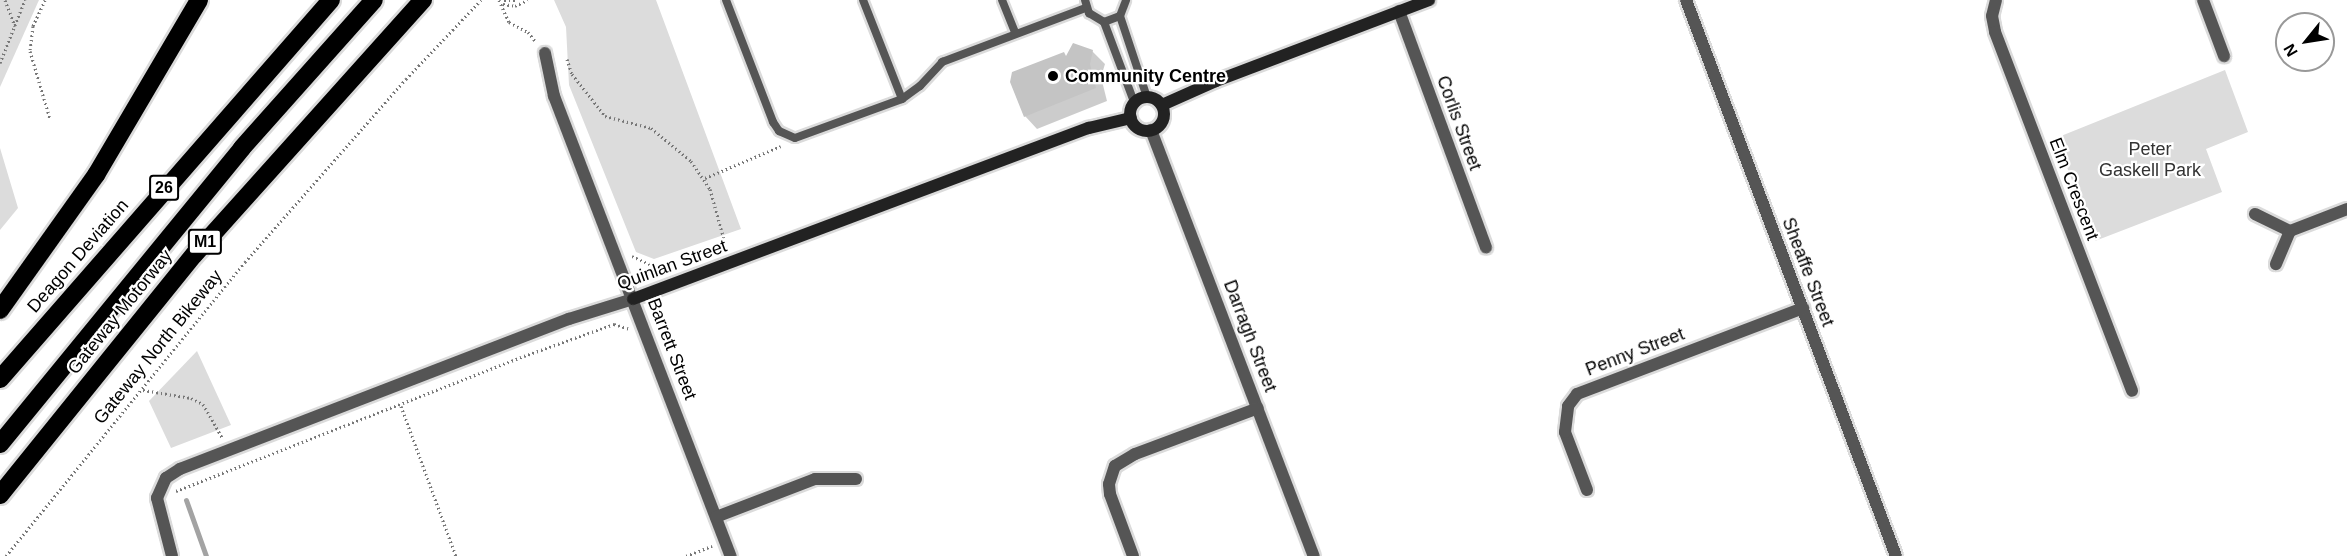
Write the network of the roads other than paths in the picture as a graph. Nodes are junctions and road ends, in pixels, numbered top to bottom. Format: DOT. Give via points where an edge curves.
graph roads {
  1 [pos="199,0"];
  2 [pos="331,0"];
  3 [pos="374,0"];
  4 [pos="423,0"];
  5 [pos="726,0"];
  6 [pos="863,0"];
  7 [pos="1002,0"];
  8 [pos="1126,0"];
  9 [pos="1429,0"];
  10 [pos="1686,0"];
  11 [pos="1996,0"];
  12 [pos="2203,0"];
  13 [pos="1086,4"];
  14 [pos="1399,11"];
  15 [pos="1120,16"];
  16 [pos="1104,22"];
  17 [pos="1014,33"];
  18 [pos="545,54"];
  19 [pos="2224,56"];
  20 [pos="1148,97"];
  21 [pos="902,99"];
  22 [pos="1134,102"];
  23 [pos="1162,105"];
  24 [pos="1131,118"];
  25 [pos="1151,130"];
  26 [pos="2347,209"];
  27 [pos="2255,214"];
  28 [pos="2290,231"];
  29 [pos="1486,248"];
  30 [pos="2276,264"];
  31 [pos="633,298"];
  32 [pos="1803,308"];
  33 [pos="0,310"];
  34 [pos="0,379"];
  35 [pos="2132,390"];
  36 [pos="1258,408"];
  37 [pos="0,444"];
  38 [pos="856,479"];
  39 [pos="1587,490"];
  40 [pos="0,495"];
  41 [pos="716,517"];
  42 [pos="172,556"];
  43 [pos="731,556"];
  44 [pos="1133,556"];
  45 [pos="1314,556"];
  46 [pos="1896,556"];
  1 -- 33 [label="highway, Deagon Deviation" via="96,175"];
  2 -- 34 [label="highway, Deagon Deviation / 26"];
  3 -- 37 [label="highway, Gateway Motorway / M1" via="242,148"];
  4 -- 40 [label="highway, Gateway Motorway / M1" via="194,255"];
  5 -- 21 [label="lane" via="773,122 787,137 804,137"];
  6 -- 21 [label="lane"];
  7 -- 17 [label="lane"];
  8 -- 15 [label="lane"];
  9 -- 14 [label="street"];
  10 -- 32 [label="street, Sheaffe Street"];
  11 -- 35 [label="street, Elm Crescent" via="1992,9 1995,32"];
  12 -- 19 [label="street"];
  13 -- 16 [label="lane" via="1093,18"];
  13 -- 17 [label="lane"];
  14 -- 23 [label="street"];
  14 -- 29 [label="street, Corlis Street"];
  15 -- 16 [label="lane"];
  15 -- 20 [label="lane"];
  16 -- 22 [label="lane"];
  17 -- 21 [label="lane" via="942,62"];
  18 -- 31 [label="street, Barrett Street" via="554,96"];
  20 -- 22 [label="street"];
  20 -- 23 [label="street"];
  22 -- 24 [label="street"];
  23 -- 25 [label="street" via="1162,120"];
  24 -- 25 [label="street" via="1141,129"];
  24 -- 31 [label="street, Quinlan Street" via="1089,128"];
  25 -- 36 [label="street, Darragh Street"];
  26 -- 28 [label="street"];
  27 -- 28 [label="street"];
  28 -- 30 [label="street"];
  31 -- 41 [label="street, Barrett Street"];
  31 -- 42 [label="street, Quinlan Street" via="569,319 166,478 157,498"];
  32 -- 39 [label="street, Penny Street" via="1577,394 1568,406 1565,432"];
  32 -- 46 [label="street, Sheaffe Street"];
  36 -- 44 [label="street" via="1135,454 1115,466 1108,484 1110,494"];
  36 -- 45 [label="street, Darragh Street"];
  38 -- 41 [label="street" via="815,479"];
  41 -- 43 [label="street, Barrett Street"];
}
